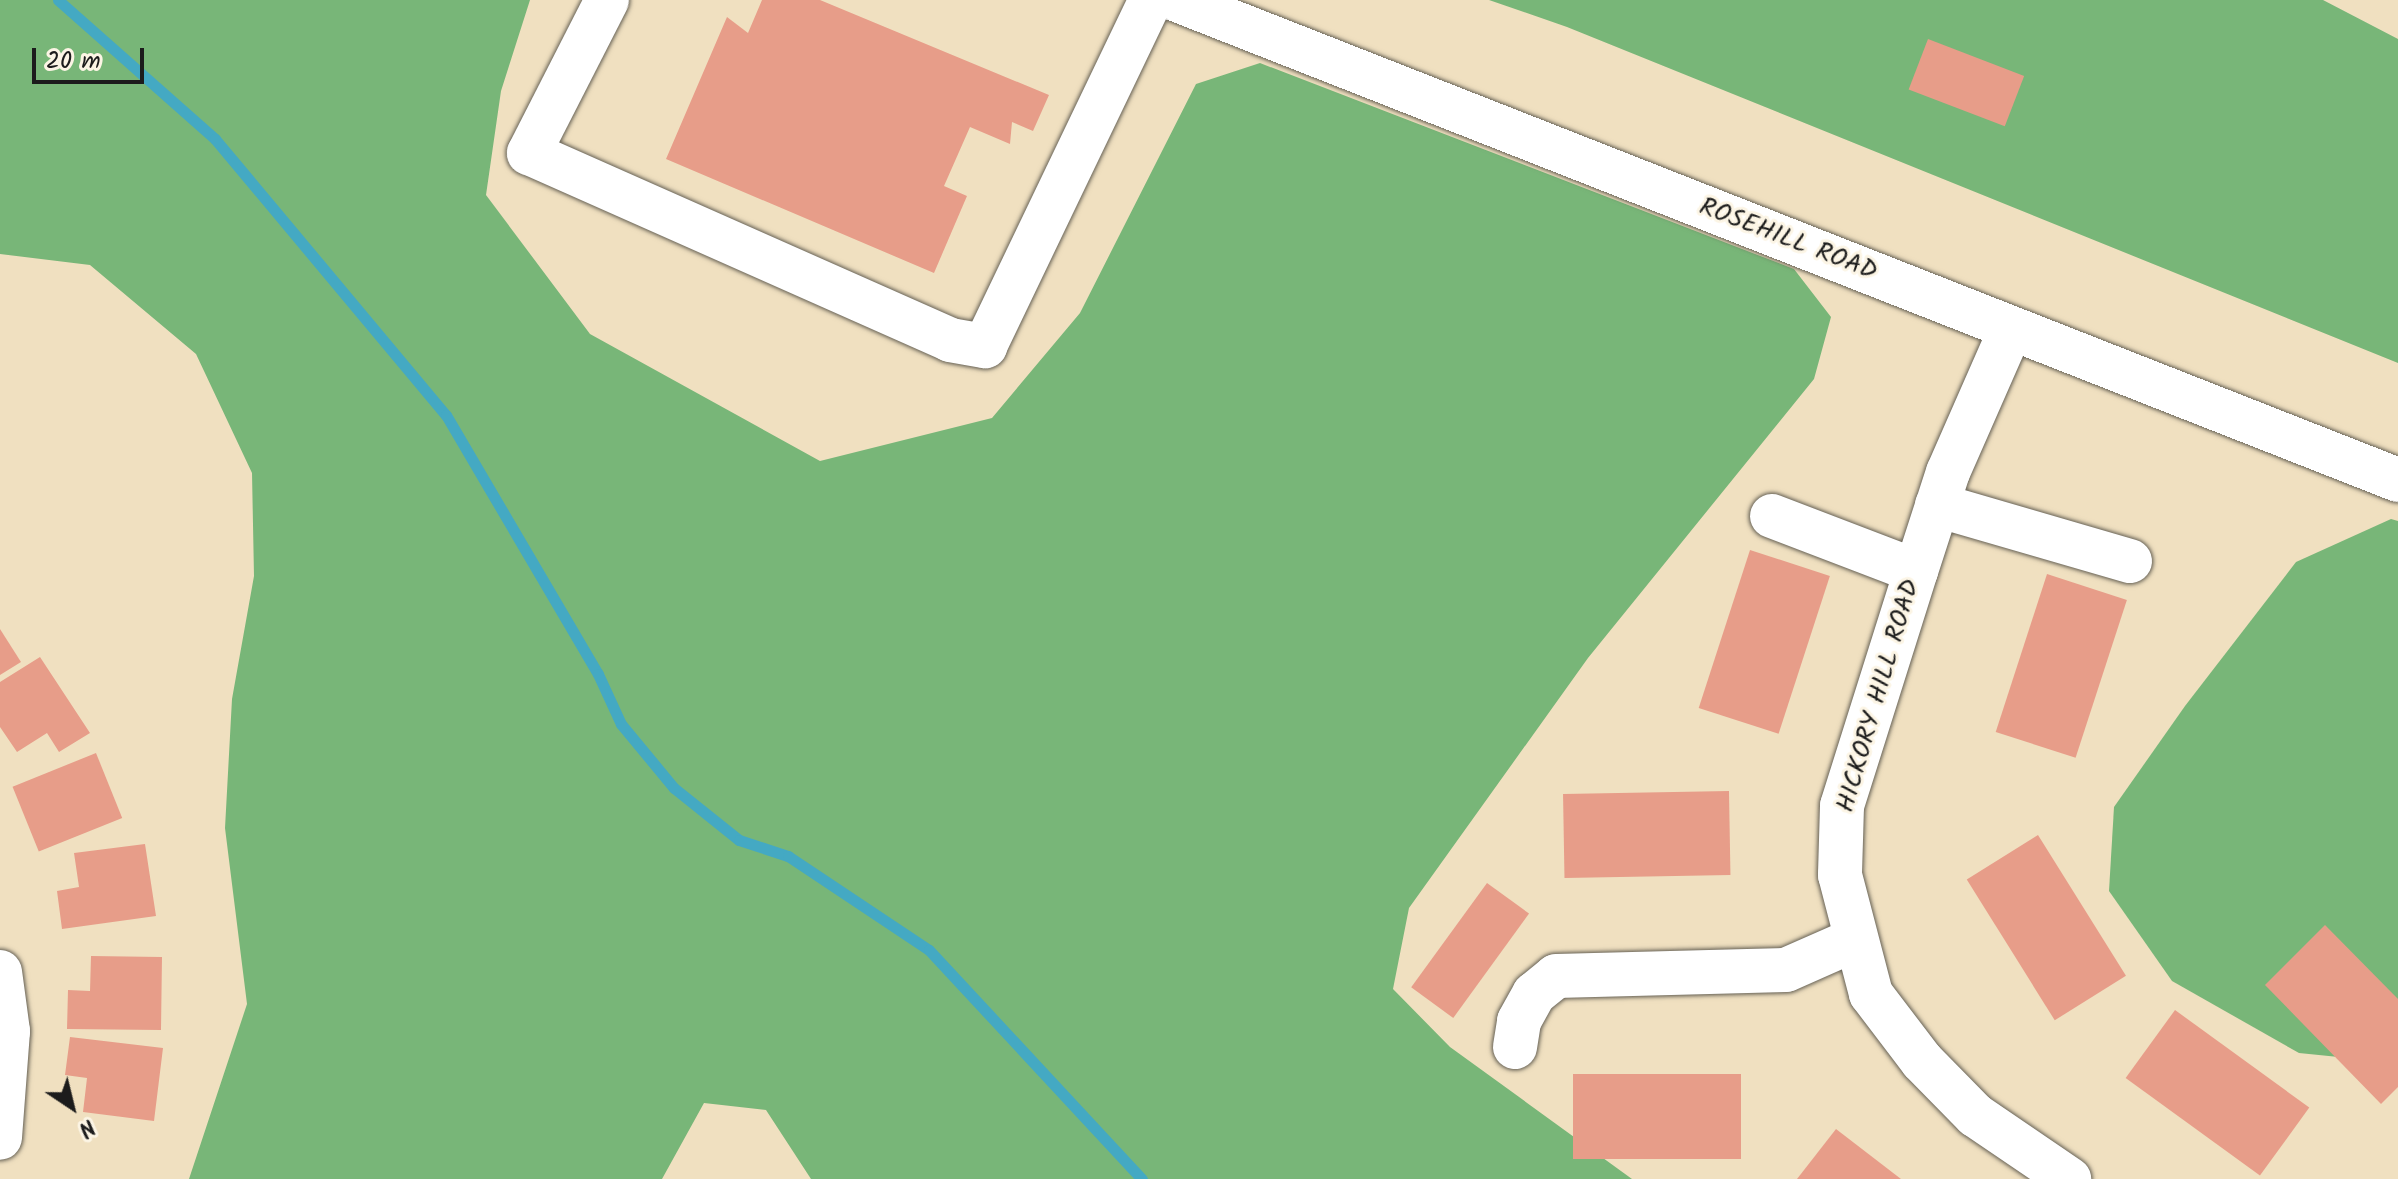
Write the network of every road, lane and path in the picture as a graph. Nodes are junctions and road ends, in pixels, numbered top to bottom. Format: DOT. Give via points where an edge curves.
graph roads {
  1 [pos="607,0"];
  2 [pos="1151,0"];
  3 [pos="1177,0"];
  4 [pos="2010,331"];
  5 [pos="2398,480"];
  6 [pos="1937,505"];
  7 [pos="1772,516"];
  8 [pos="2130,561"];
  9 [pos="1916,571"];
  10 [pos="1854,940"];
  11 [pos="0,972"];
  12 [pos="1515,1047"];
  13 [pos="0,1138"];
  14 [pos="2069,1179"];
  1 -- 2 [label="main road" via="529,153 950,340 985,346"];
  3 -- 4 [label="main road, ROSEHILL ROAD"];
  4 -- 5 [label="main road, ROSEHILL ROAD"];
  4 -- 6 [label="main road, HICKORY HILL ROAD"];
  6 -- 8 [label="main road"];
  6 -- 9 [label="main road, HICKORY HILL ROAD"];
  7 -- 9 [label="main road"];
  9 -- 10 [label="main road, HICKORY HILL ROAD" via="1842,806 1840,875"];
  10 -- 12 [label="main road" via="1786,970 1556,976 1534,994 1519,1021"];
  10 -- 14 [label="main road, HICKORY HILL ROAD" via="1871,994 1922,1061 1975,1115"];
  11 -- 13 [label="main road" via="8,1031"];
}
